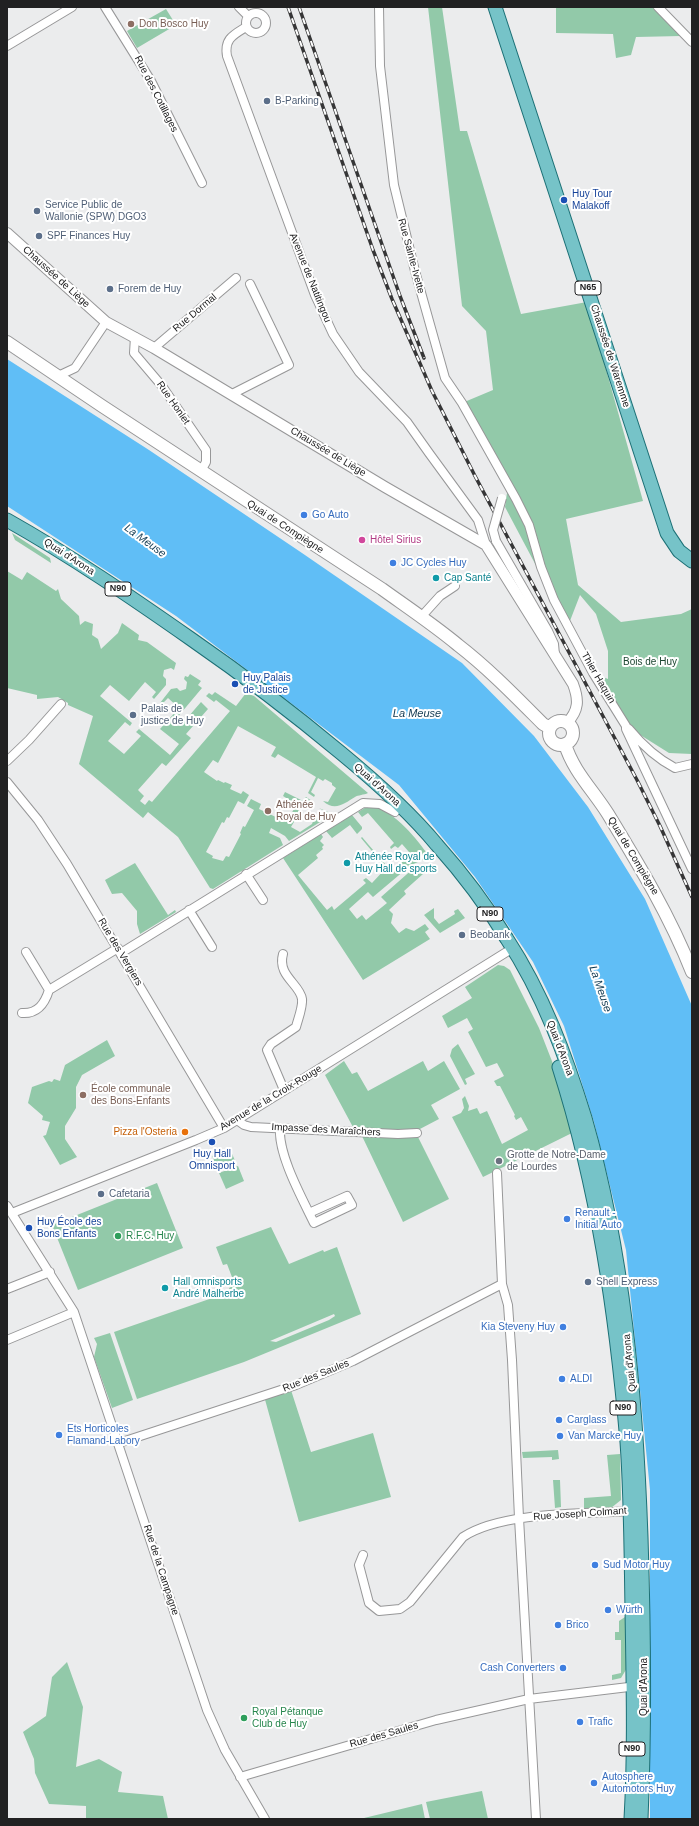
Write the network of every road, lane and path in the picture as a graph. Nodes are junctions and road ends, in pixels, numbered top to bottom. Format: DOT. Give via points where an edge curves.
graph roads {
  1 [pos="72,7"];
  2 [pos="105,7"];
  3 [pos="239,7"];
  4 [pos="379,7"];
  5 [pos="495,7"];
  6 [pos="658,7"];
  7 [pos="248,16"];
  8 [pos="246,27"];
  9 [pos="692,42"];
  10 [pos="7,46"];
  11 [pos="202,183"];
  12 [pos="7,233"];
  13 [pos="236,278"];
  14 [pos="250,284"];
  15 [pos="106,322"];
  16 [pos="135,337"];
  17 [pos="7,342"];
  18 [pos="154,348"];
  19 [pos="7,352"];
  20 [pos="58,376"];
  21 [pos="232,394"];
  22 [pos="97,403"];
  23 [pos="201,471"];
  24 [pos="508,486"];
  25 [pos="7,510"];
  26 [pos="7,520"];
  27 [pos="47,543"];
  28 [pos="491,543"];
  29 [pos="692,561"];
  30 [pos="455,586"];
  31 [pos="421,617"];
  32 [pos="61,704"];
  33 [pos="567,723"];
  34 [pos="626,726"];
  35 [pos="550,728"];
  36 [pos="565,744"];
  37 [pos="7,760"];
  38 [pos="692,764"];
  39 [pos="7,782"];
  40 [pos="395,812"];
  41 [pos="692,869"];
  42 [pos="246,874"];
  43 [pos="263,900"];
  44 [pos="189,910"];
  45 [pos="212,947"];
  46 [pos="509,950"];
  47 [pos="120,951"];
  48 [pos="26,952"];
  49 [pos="282,954"];
  50 [pos="692,972"];
  51 [pos="49,990"];
  52 [pos="22,1013"];
  53 [pos="284,1090"];
  54 [pos="237,1120"];
  55 [pos="224,1128"];
  56 [pos="280,1128"];
  57 [pos="417,1133"];
  58 [pos="497,1173"];
  59 [pos="7,1206"];
  60 [pos="12,1213"];
  61 [pos="309,1213"];
  62 [pos="50,1272"];
  63 [pos="502,1284"];
  64 [pos="7,1289"];
  65 [pos="74,1312"];
  66 [pos="7,1340"];
  67 [pos="119,1443"];
  68 [pos="635,1511"];
  69 [pos="519,1518"];
  70 [pos="363,1555"];
  71 [pos="639,1686"];
  72 [pos="529,1699"];
  73 [pos="240,1777"];
  74 [pos="265,1819"];
  75 [pos="536,1819"];
  76 [pos="631,1819"];
  77 [pos="641,1819"];
  1 -- 10 [label="street"];
  2 -- 11 [label="street, Rue des Cotillages" via="151,81"];
  3 -- 7 [label="street"];
  4 -- 24 [label="street, Rue Sainte-Ivette" via="380,66 394,185 415,271 445,378 462,403"];
  5 -- 29 [label="main road, Chaussée de Waremme / N65" via="667,534 678,551"];
  6 -- 9 [label="street"];
  7 -- 8 [label="street"];
  7 -- 8 [label="street" via="251,13 260,13 266,19 266,23 258,33"];
  8 -- 28 [label="street, Avenue de Natitingou" via="229,40 225,47 227,56 323,315 350,361 407,422 478,520"];
  12 -- 15 [label="street, Chaussée de Liège"];
  13 -- 18 [label="street, Rue Dormal"];
  14 -- 21 [label="street" via="289,365"];
  15 -- 16 [label="street, Chaussée de Liège"];
  15 -- 20 [label="street" via="74,368"];
  16 -- 18 [label="street, Chaussée de Liège"];
  16 -- 23 [label="street, Rue Honlet" via="134,353 162,386 206,450 206,462"];
  17 -- 20 [label="main road, Quai de Compiègne"];
  18 -- 21 [label="street, Chaussée de Liège"];
  19 -- 22 [label="main road" via="87,402"];
  20 -- 22 [label="main road, Quai de Compiègne"];
  21 -- 28 [label="street, Chaussée de Liège" via="385,487"];
  22 -- 23 [label="main road, Quai de Compiègne"];
  23 -- 31 [label="main road, Quai de Compiègne"];
  24 -- 28 [label="street, bridge" via="492,530"];
  24 -- 34 [label="street, Thier Haquin" via="529,525 554,600 593,673"];
  25 -- 27 [label="main road" via="37,532"];
  26 -- 27 [label="main road, Quai d'Arona / N90"];
  26 -- 40 [label="main road, Quai d'Arona / N90" via="264,701"];
  27 -- 46 [label="main road, Quai d'Arona / N90" via="224,662 372,780 441,848 482,902"];
  28 -- 33 [label="street, Chaussée de Liège" via="573,684 578,697 575,712"];
  30 -- 31 [label="street" via="440,596"];
  31 -- 35 [label="main road, Quai de Compiègne" via="486,668 542,724"];
  32 -- 37 [label="street"];
  33 -- 35 [label="main road" via="557,722"];
  33 -- 36 [label="main road" via="572,731 569,741"];
  34 -- 38 [label="street" via="641,745 657,758 675,768"];
  34 -- 41 [label="street, Thier Haquin"];
  35 -- 36 [label="main road" via="550,739 554,743"];
  36 -- 50 [label="main road, Quai de Compiègne" via="575,767 603,806 647,878"];
  39 -- 47 [label="street, Rue des Vergiers" via="38,820"];
  40 -- 42 [label="street" via="380,804 363,803"];
  40 -- 46 [label="main road, Quai d'Arona / N90" via="434,854"];
  42 -- 43 [label="street"];
  42 -- 44 [label="street"];
  44 -- 45 [label="street"];
  44 -- 47 [label="street"];
  46 -- 53 [label="street, Avenue de la Croix-Rouge"];
  46 -- 68 [label="main road, Quai d'Arona / N90" via="532,983 560,1042 580,1103 606,1200 623,1304 632,1384"];
  47 -- 51 [label="street"];
  47 -- 55 [label="street, Rue des Vergiers"];
  48 -- 51 [label="street"];
  49 -- 53 [label="street" via="283,969 302,1000 296,1027 271,1044 267,1050"];
  51 -- 52 [label="street" via="42,1006 30,1014"];
  53 -- 54 [label="street, Avenue de la Croix-Rouge"];
  54 -- 55 [label="street, Avenue de la Croix-Rouge"];
  54 -- 56 [label="street, Impasse des Maraîchers" via="251,1127"];
  55 -- 60 [label="street, Avenue de la Croix-Rouge"];
  56 -- 57 [label="street, Impasse des Maraîchers"];
  56 -- 61 [label="street" via="279,1138 285,1157"];
  58 -- 63 [label="street"];
  59 -- 60 [label="street, Rue de la Campagne"];
  60 -- 62 [label="street, Rue de la Campagne"];
  61 -- 61 [label="street" via="347,1196 352,1206 314,1223"];
  62 -- 64 [label="street"];
  62 -- 65 [label="street, Rue de la Campagne"];
  63 -- 67 [label="street, Rue des Saules" via="353,1361 296,1385"];
  63 -- 69 [label="street" via="508,1305 512,1360"];
  65 -- 66 [label="street"];
  65 -- 67 [label="street, Rue de la Campagne"];
  67 -- 73 [label="street, Rue de la Campagne" via="207,1710"];
  68 -- 69 [label="street, Rue Joseph Colmant"];
  68 -- 71 [label="main road, Quai d'Arona / N90"];
  69 -- 70 [label="street" via="473,1531 463,1537 410,1602 400,1609 379,1611 369,1603 359,1565"];
  69 -- 72 [label="street"];
  71 -- 72 [label="street, Rue des Saules"];
  71 -- 76 [label="main road, Quai d'Arona / N90"];
  71 -- 77 [label="main road, Quai d'Arona / N90"];
  72 -- 73 [label="street, Rue des Saules" via="436,1720"];
  72 -- 75 [label="street"];
  73 -- 74 [label="street, Rue de la Campagne"];
}
